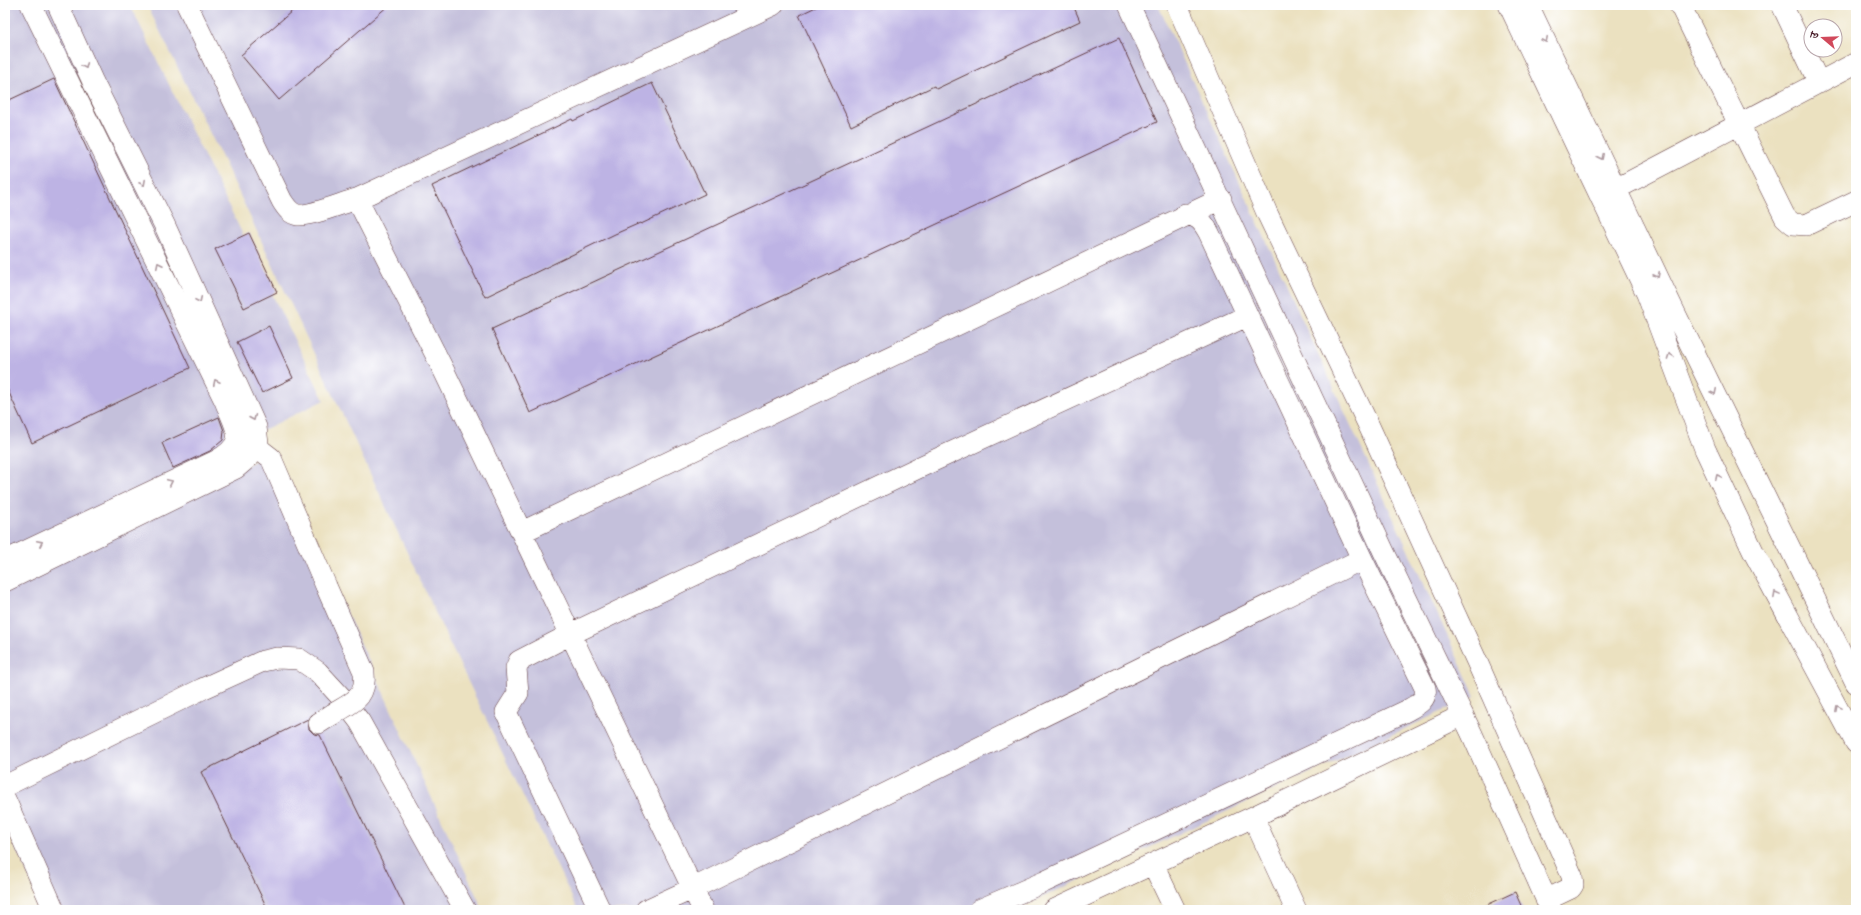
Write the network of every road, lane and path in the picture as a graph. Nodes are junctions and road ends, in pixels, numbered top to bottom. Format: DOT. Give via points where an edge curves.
graph roads {
  1 [pos="31,5"];
  2 [pos="58,5"];
  3 [pos="187,5"];
  4 [pos="773,5"];
  5 [pos="1129,5"];
  6 [pos="1177,5"];
  7 [pos="1509,5"];
  8 [pos="1528,5"];
  9 [pos="1680,5"];
  10 [pos="1782,5"];
  11 [pos="75,44"];
  12 [pos="54,51"];
  13 [pos="1856,64"];
  14 [pos="1820,82"];
  15 [pos="1739,125"];
  16 [pos="1616,189"];
  17 [pos="1221,198"];
  18 [pos="357,199"];
  19 [pos="1856,201"];
  20 [pos="1185,214"];
  21 [pos="1247,316"];
  22 [pos="209,346"];
  23 [pos="246,446"];
  24 [pos="522,532"];
  25 [pos="1362,559"];
  26 [pos="7,571"];
  27 [pos="571,634"];
  28 [pos="1856,683"];
  29 [pos="1463,714"];
  30 [pos="326,719"];
  31 [pos="1856,743"];
  32 [pos="5,786"];
  33 [pos="5,799"];
  34 [pos="1253,817"];
  35 [pos="1153,864"];
  36 [pos="694,888"];
  37 [pos="1549,905"];
  38 [pos="1060,909"];
  39 [pos="54,910"];
  40 [pos="465,910"];
  41 [pos="600,910"];
  42 [pos="646,910"];
  43 [pos="703,910"];
  44 [pos="979,910"];
  45 [pos="1175,910"];
  46 [pos="1296,910"];
  1 -- 12 [label="street"];
  2 -- 11 [label="street"];
  3 -- 18 [label="street" via="289,211 298,215 312,213"];
  4 -- 18 [label="street"];
  5 -- 17 [label="street"];
  6 -- 37 [label="street" via="1267,213 1369,426 1572,876 1571,888"];
  31 -- 7 [label="street, one-way" via="1753,552 1704,449 1647,294"];
  8 -- 16 [label="street, one-way"];
  9 -- 15 [label="street"];
  10 -- 14 [label="street"];
  11 -- 12 [label="street"];
  11 -- 22 [label="street, one-way" via="165,226"];
  22 -- 12 [label="street, one-way"];
  13 -- 14 [label="street"];
  14 -- 15 [label="street"];
  15 -- 16 [label="street"];
  15 -- 19 [label="street" via="1785,217 1793,224 1806,225"];
  16 -- 28 [label="street, one-way"];
  17 -- 20 [label="street"];
  17 -- 29 [label="street" via="1381,545"];
  18 -- 24 [label="street"];
  20 -- 21 [label="street" via="1198,218 1204,225"];
  20 -- 24 [label="street"];
  21 -- 25 [label="street"];
  21 -- 27 [label="street" via="920,467"];
  22 -- 23 [label="street" via="238,437"];
  23 -- 26 [label="street" via="147,502"];
  23 -- 30 [label="street, bridge" via="267,453 271,458 364,672 364,688 359,698"];
  24 -- 27 [label="street"];
  25 -- 36 [label="street"];
  25 -- 44 [label="street" via="1425,688 1423,700 1404,712 1044,882"];
  27 -- 36 [label="street"];
  27 -- 41 [label="street" via="520,661 516,668 518,693 506,712"];
  29 -- 34 [label="street"];
  29 -- 37 [label="street"];
  32 -- 40 [label="street" via="263,661 299,659 318,672 342,697 360,722"];
  33 -- 39 [label="street"];
  34 -- 35 [label="street"];
  34 -- 46 [label="street"];
  35 -- 38 [label="street"];
  35 -- 45 [label="street"];
  36 -- 42 [label="street"];
  36 -- 43 [label="street"];
}
